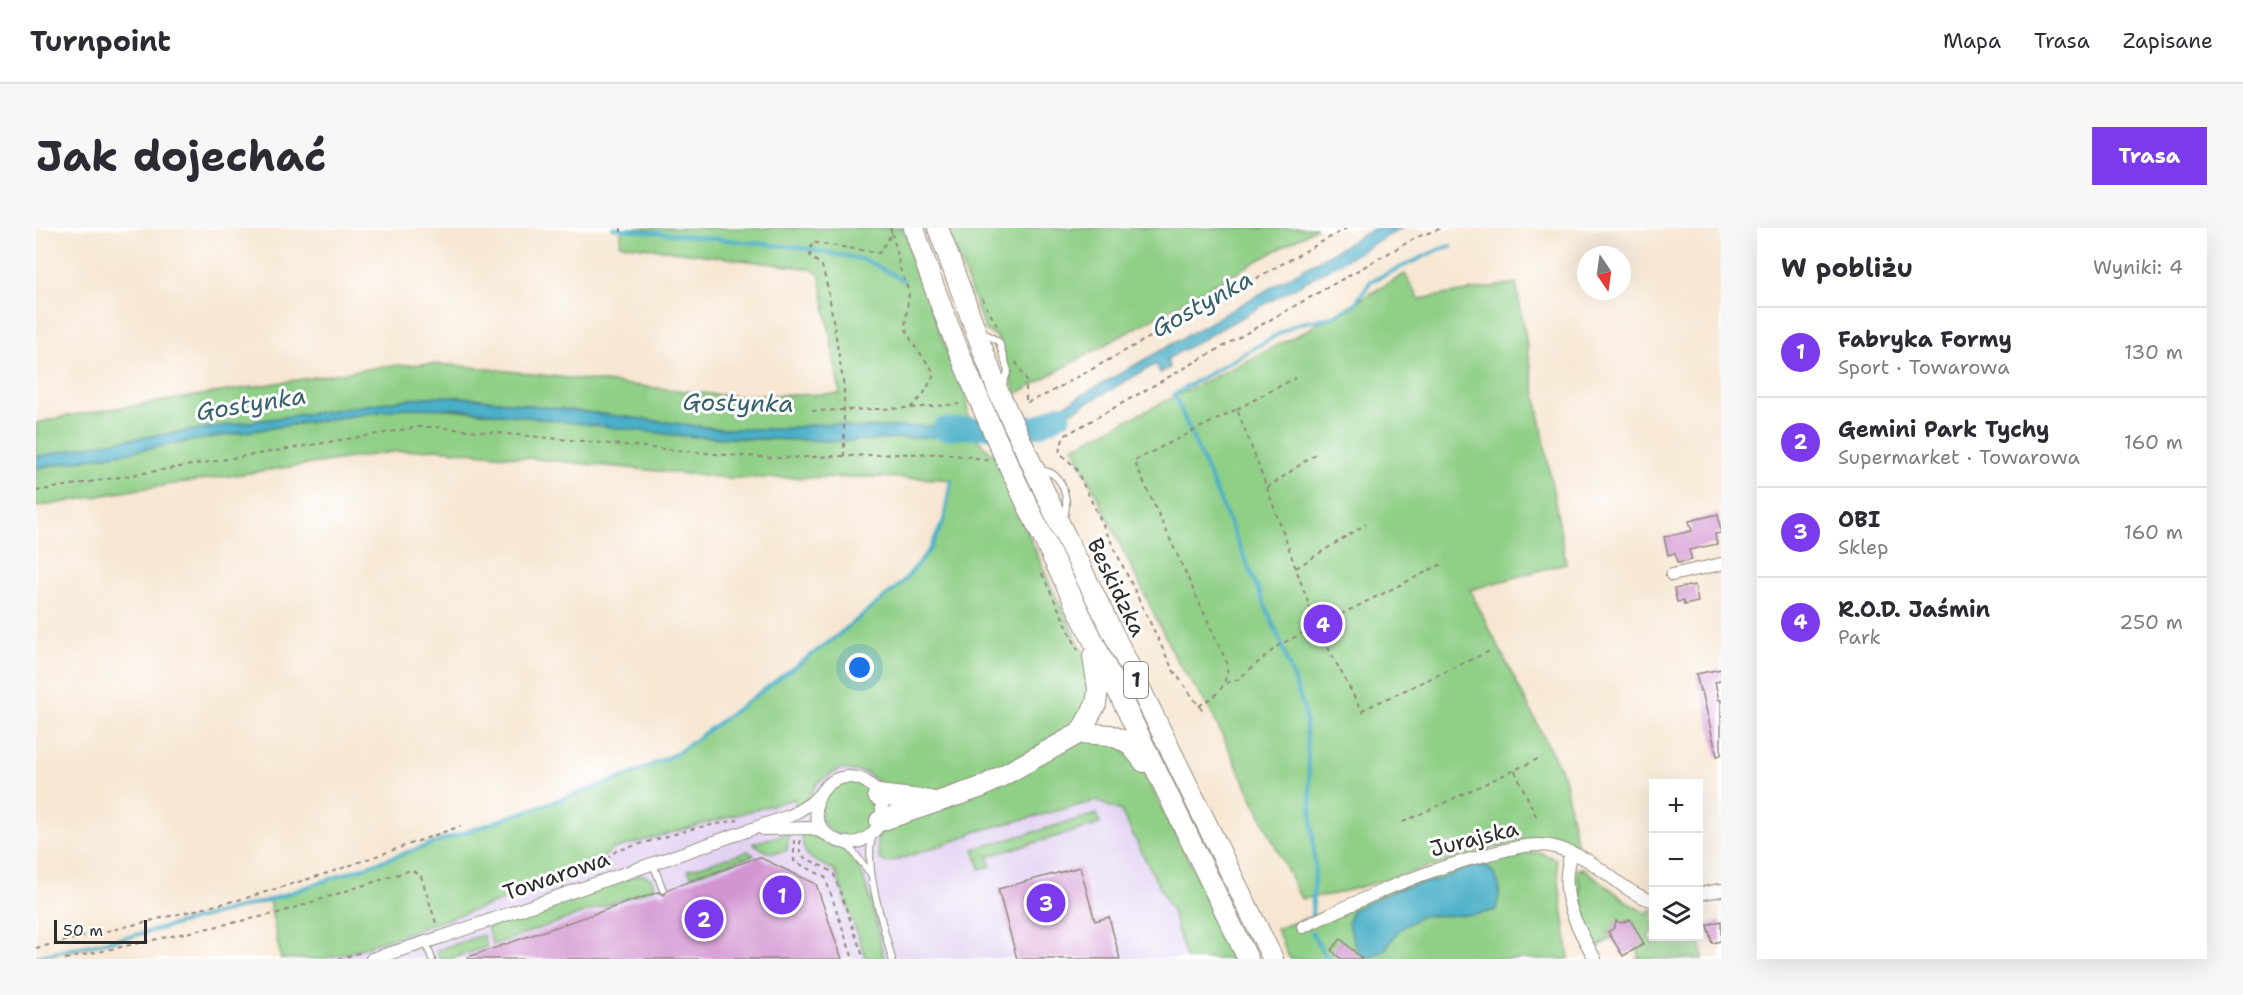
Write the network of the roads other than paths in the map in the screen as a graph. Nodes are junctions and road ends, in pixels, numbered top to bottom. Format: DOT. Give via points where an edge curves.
graph roads {
  1 [pos="914,228"];
  2 [pos="938,228"];
  3 [pos="1721,564"];
  4 [pos="1672,575"];
  5 [pos="1087,630"];
  6 [pos="1080,733"];
  7 [pos="1164,786"];
  8 [pos="821,793"];
  9 [pos="878,795"];
  10 [pos="938,801"];
  11 [pos="877,827"];
  12 [pos="753,829"];
  13 [pos="830,837"];
  14 [pos="1571,853"];
  15 [pos="653,863"];
  16 [pos="872,875"];
  17 [pos="663,890"];
  18 [pos="1721,890"];
  19 [pos="1703,893"];
  20 [pos="1649,899"];
  21 [pos="1303,927"];
  22 [pos="426,942"];
  23 [pos="372,959"];
  24 [pos="432,959"];
  25 [pos="892,959"];
  26 [pos="1248,959"];
  27 [pos="1273,959"];
  28 [pos="1595,959"];
  1 -- 5 [label="main road, Beskidzka / 1" via="975,392"];
  2 -- 27 [label="main road, Beskidzka / 1" via="998,391"];
  3 -- 4 [label="street"];
  5 -- 6 [label="main road" via="1098,690 1096,704"];
  5 -- 7 [label="main road, Beskidzka / 1"];
  6 -- 7 [label="main road" via="1110,735 1129,743"];
  6 -- 10 [label="main road" via="995,780"];
  7 -- 26 [label="main road, Beskidzka / 1"];
  8 -- 9 [label="street" via="828,784 848,777 867,782"];
  8 -- 12 [label="street, Towarowa" via="796,814"];
  8 -- 13 [label="street" via="816,814 819,825"];
  9 -- 10 [label="main road"];
  9 -- 11 [label="street" via="882,812"];
  10 -- 11 [label="main road"];
  11 -- 13 [label="street" via="866,839 855,843"];
  11 -- 16 [label="lane, Towarowa" via="869,843"];
  12 -- 13 [label="street, Towarowa" via="813,828"];
  12 -- 15 [label="street, Towarowa"];
  13 -- 16 [label="lane, Towarowa" via="850,848"];
  14 -- 20 [label="street, Jurajska"];
  14 -- 21 [label="street, Jurajska" via="1536,845 1456,862 1399,882"];
  14 -- 28 [label="street" via="1566,893 1575,923"];
  15 -- 17 [label="lane"];
  15 -- 22 [label="street, Towarowa"];
  16 -- 25 [label="lane, Towarowa"];
  18 -- 19 [label="street"];
  22 -- 23 [label="street, Towarowa"];
  22 -- 24 [label="lane"];
}
